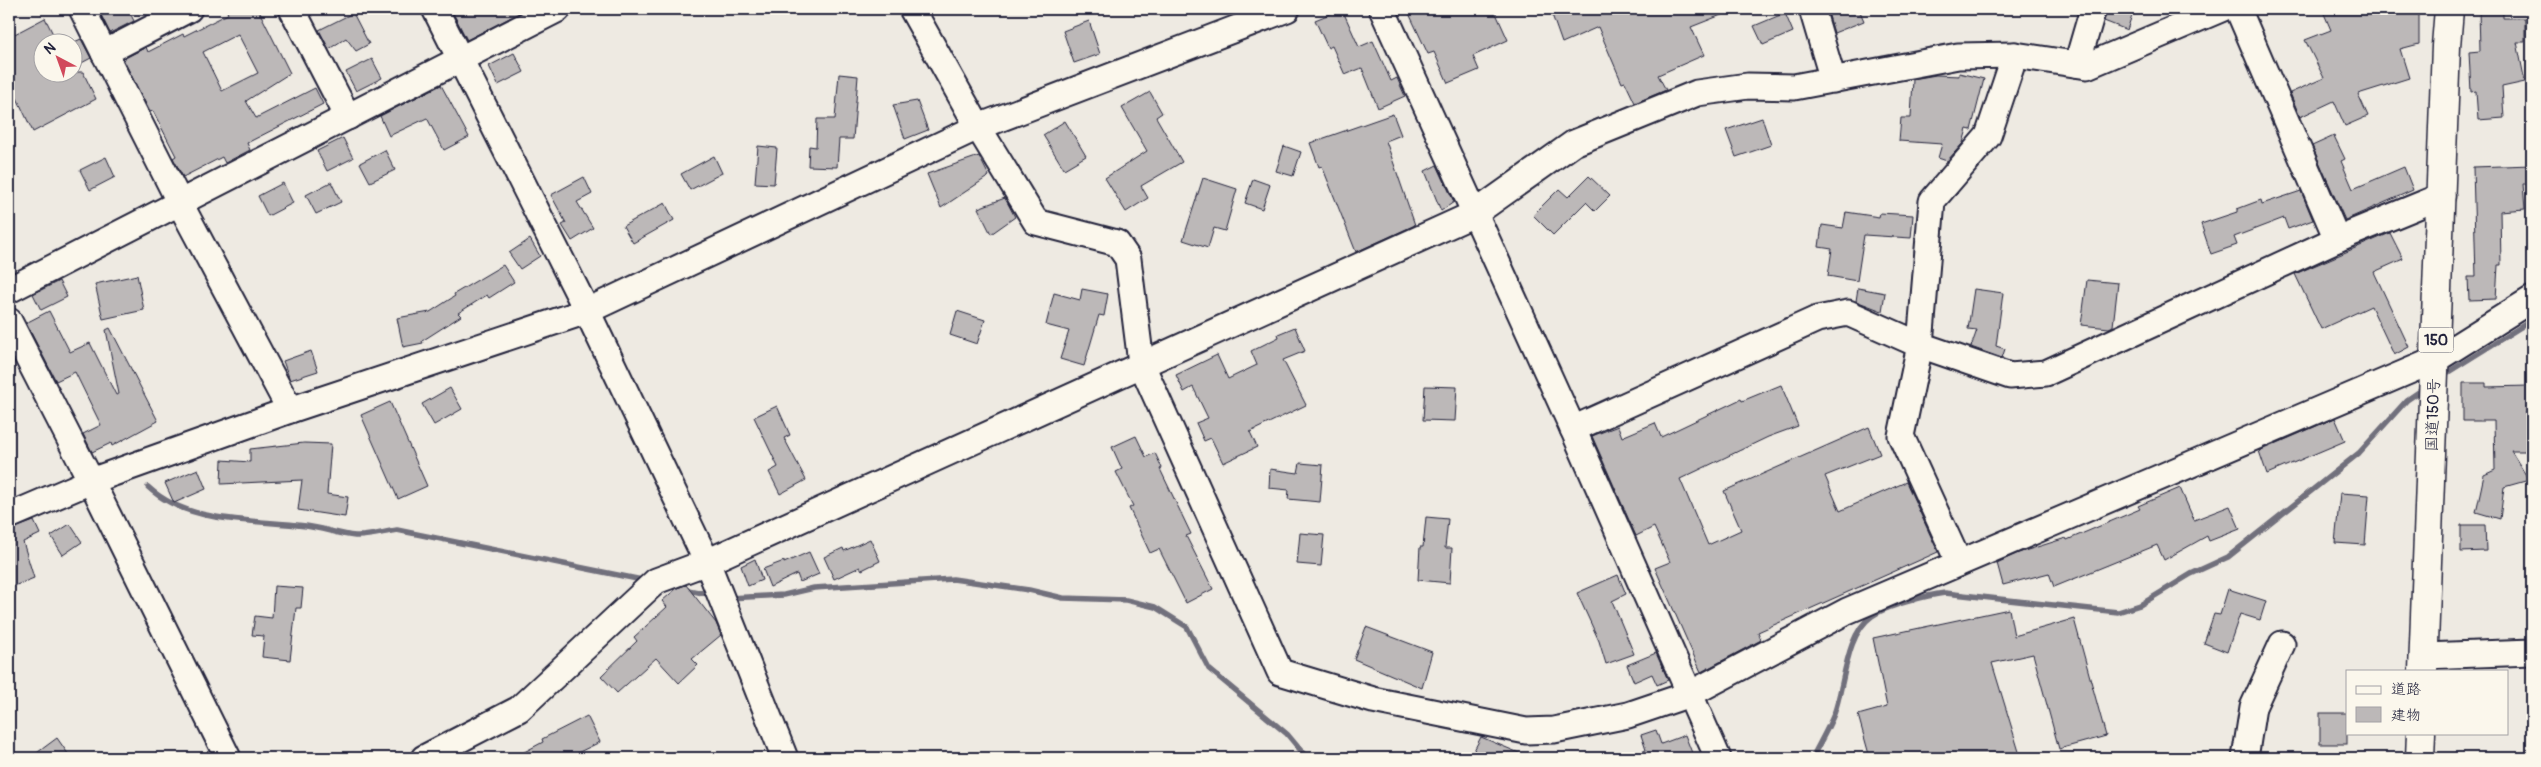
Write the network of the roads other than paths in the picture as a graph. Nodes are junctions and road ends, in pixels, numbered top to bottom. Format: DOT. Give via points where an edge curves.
graph roads {
  1 [pos="82,9"];
  2 [pos="190,9"];
  3 [pos="292,9"];
  4 [pos="435,9"];
  5 [pos="558,9"];
  6 [pos="912,9"];
  7 [pos="1287,9"];
  8 [pos="1382,9"];
  9 [pos="1812,9"];
  10 [pos="2093,9"];
  11 [pos="2220,9"];
  12 [pos="2238,9"];
  13 [pos="2449,9"];
  14 [pos="104,53"];
  15 [pos="2015,55"];
  16 [pos="460,58"];
  17 [pos="2077,64"];
  18 [pos="1832,80"];
  19 [pos="348,117"];
  20 [pos="978,127"];
  21 [pos="2442,196"];
  22 [pos="180,203"];
  23 [pos="1474,214"];
  24 [pos="2337,239"];
  25 [pos="9,290"];
  26 [pos="2532,299"];
  27 [pos="587,311"];
  28 [pos="9,321"];
  29 [pos="1920,345"];
  30 [pos="2436,360"];
  31 [pos="1141,363"];
  32 [pos="290,410"];
  33 [pos="1574,429"];
  34 [pos="91,481"];
  35 [pos="9,516"];
  36 [pos="707,562"];
  37 [pos="1959,563"];
  38 [pos="2282,644"];
  39 [pos="2532,652"];
  40 [pos="2423,663"];
  41 [pos="1690,694"];
  42 [pos="2420,734"];
  43 [pos="228,758"];
  44 [pos="424,758"];
  45 [pos="785,758"];
  46 [pos="1718,758"];
  47 [pos="2245,758"];
  48 [pos="2420,758"];
  1 -- 14 [label="street"];
  2 -- 14 [label="street"];
  3 -- 19 [label="street"];
  4 -- 16 [label="street"];
  5 -- 16 [label="street"];
  6 -- 20 [label="street"];
  7 -- 20 [label="street"];
  8 -- 23 [label="street"];
  9 -- 18 [label="street"];
  10 -- 17 [label="street"];
  11 -- 17 [label="street" via="2087,66"];
  12 -- 24 [label="street"];
  13 -- 21 [label="highway, 国道150号 / 150"];
  14 -- 22 [label="street"];
  15 -- 17 [label="street"];
  15 -- 18 [label="street" via="1958,56"];
  15 -- 29 [label="street" via="1988,136 1932,201"];
  16 -- 19 [label="street"];
  16 -- 27 [label="street"];
  18 -- 23 [label="street" via="1794,87 1748,86 1697,93 1574,143"];
  19 -- 22 [label="street"];
  20 -- 27 [label="street"];
  20 -- 31 [label="street" via="1036,222 1118,243 1128,259"];
  21 -- 24 [label="street"];
  21 -- 30 [label="highway, 国道150号 / 150"];
  22 -- 25 [label="street"];
  22 -- 32 [label="street"];
  23 -- 31 [label="street"];
  23 -- 33 [label="street"];
  24 -- 29 [label="street" via="2046,373 2010,376"];
  26 -- 30 [label="street"];
  27 -- 32 [label="street"];
  27 -- 36 [label="street"];
  28 -- 34 [label="street"];
  29 -- 33 [label="street" via="1848,313 1817,319"];
  29 -- 37 [label="street" via="1901,436"];
  30 -- 37 [label="street"];
  30 -- 40 [label="highway, 国道150号 / 150"];
  31 -- 36 [label="street"];
  31 -- 41 [label="street" via="1280,672 1373,700 1526,731 1554,730 1628,715"];
  32 -- 34 [label="street"];
  33 -- 41 [label="street"];
  34 -- 35 [label="street"];
  34 -- 43 [label="street"];
  36 -- 44 [label="street" via="656,581 519,709"];
  36 -- 45 [label="street"];
  37 -- 41 [label="street" via="1847,611"];
  38 -- 47 [label="street" via="2253,707"];
  39 -- 40 [label="street"];
  41 -- 46 [label="street"];
  42 -- 48 [label="highway"];
}
